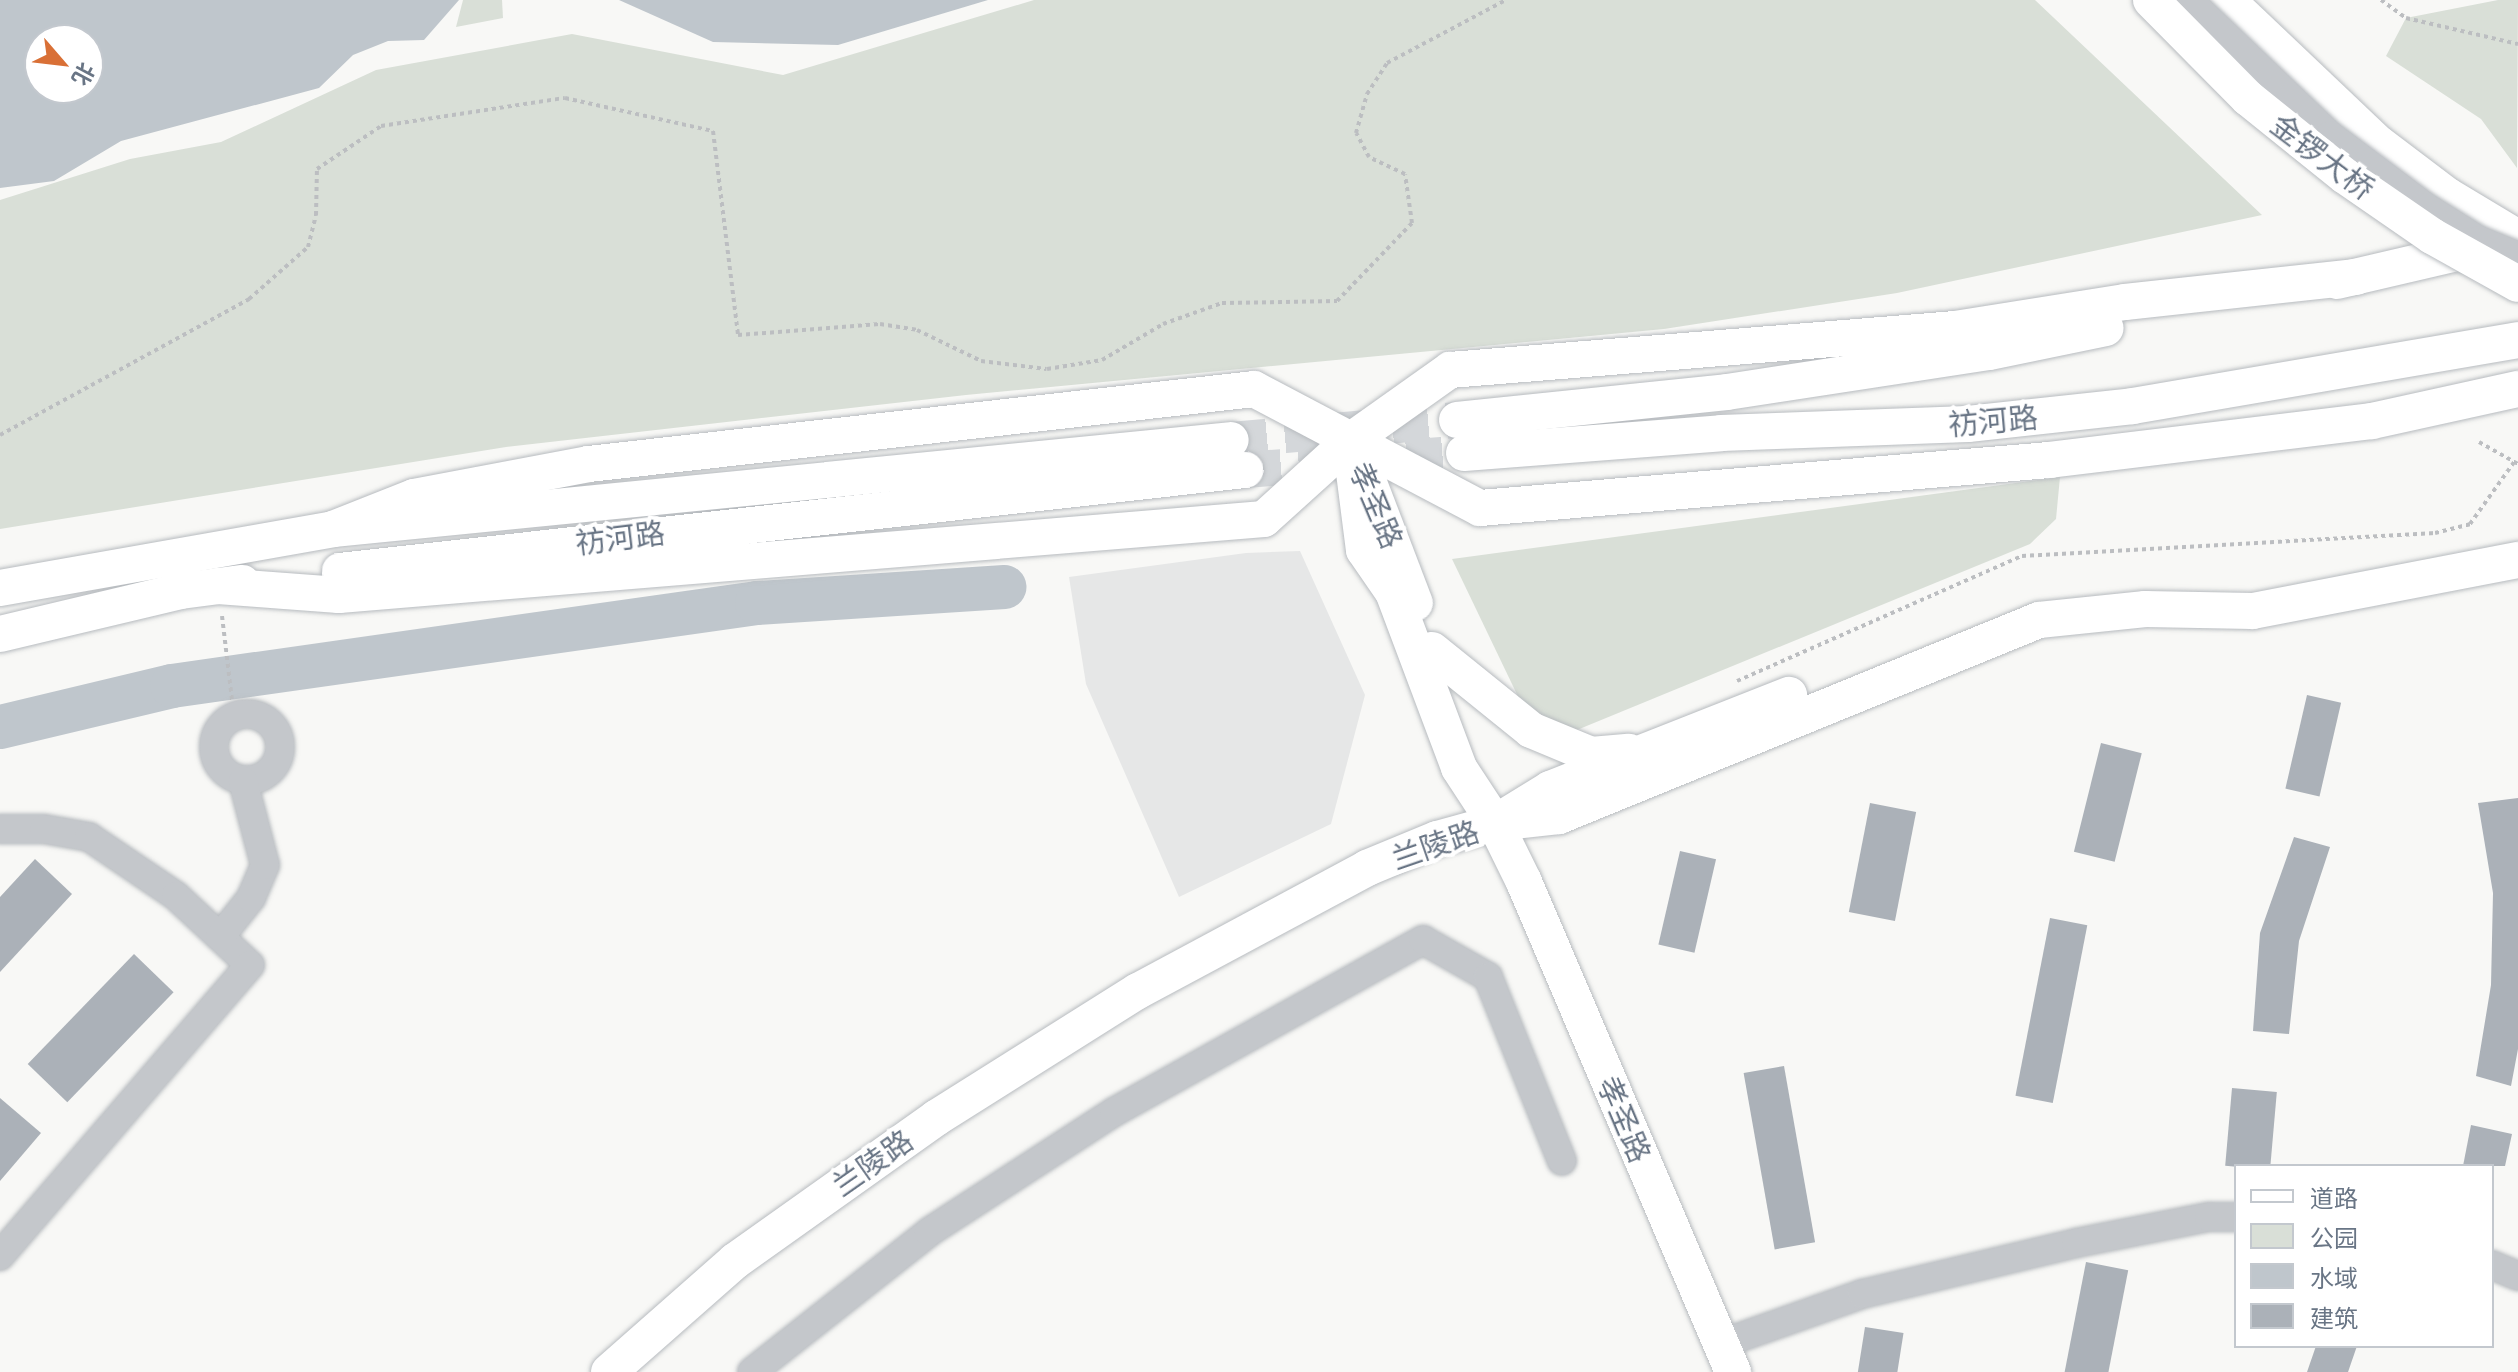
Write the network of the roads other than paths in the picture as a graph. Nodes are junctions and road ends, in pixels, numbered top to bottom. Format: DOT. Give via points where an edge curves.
graph roads {
  1 [pos="2151,0"];
  2 [pos="2189,0"];
  3 [pos="2227,0"];
  4 [pos="2518,238"];
  5 [pos="2518,256"];
  6 [pos="2357,277"];
  7 [pos="2518,284"];
  8 [pos="2518,340"];
  9 [pos="2346,370"];
  10 [pos="2518,389"];
  11 [pos="1350,441"];
  12 [pos="2049,460"];
  13 [pos="333,529"];
  14 [pos="2518,542"];
  15 [pos="2518,560"];
  16 [pos="0,588"];
  17 [pos="220,601"];
  18 [pos="0,634"];
  19 [pos="1432,650"];
  20 [pos="1650,750"];
  21 [pos="243,781"];
  22 [pos="1495,823"];
  23 [pos="0,829"];
  24 [pos="220,937"];
  25 [pos="1562,1161"];
  26 [pos="2234,1217"];
  27 [pos="0,1256"];
  28 [pos="2494,1266"];
  29 [pos="2518,1276"];
  30 [pos="1723,1363"];
  31 [pos="609,1372"];
  32 [pos="643,1372"];
  33 [pos="752,1372"];
  1 -- 7 [label="main road, 金锣大桥, bridge" via="2248,98 2345,176 2432,236"];
  2 -- 5 [label="street, bridge" via="2330,135 2426,207 2479,240"];
  3 -- 4 [label="main road, 金锣大桥" via="2379,144 2448,196"];
  4 -- 6 [label="main road, 祊河路"];
  6 -- 9 [label="main road, 祊河路" via="1989,352 1460,436 1968,424 2133,406"];
  6 -- 11 [label="main road, 祊河路" via="2125,302 1955,329 1450,370"];
  8 -- 9 [label="main road, 祊河路"];
  9 -- 12 [label="main road"];
  10 -- 12 [label="main road" via="2372,421"];
  11 -- 12 [label="main road" via="1480,508"];
  11 -- 13 [label="main road" via="1254,389 589,464 414,497"];
  11 -- 17 [label="main road, 祊河路" via="1264,519"];
  11 -- 19 [label="main road, 孝圣路" via="1395,541"];
  11 -- 22 [label="main road, 孝圣路" via="1364,550 1393,592 1459,768"];
  13 -- 16 [label="main road, 祊河路"];
  13 -- 17 [label="main road, 祊河路" via="1238,455 642,534"];
  14 -- 20 [label="main road" via="2245,599 2036,598"];
  15 -- 22 [label="main road" via="2253,611 2145,609 2039,620 1559,816"];
  17 -- 18 [label="main road, 祊河路"];
  19 -- 20 [label="main road" via="1531,730 1591,755"];
  19 -- 22 [label="main road, 孝圣路"];
  20 -- 22 [label="main road" via="1550,789"];
  21 -- 21 [label="street" via="265,776 280,744 271,724 260,716 234,717 217,732 213,751 226,773"];
  21 -- 24 [label="street" via="265,865 251,898"];
  22 -- 30 [label="main road, 孝圣路"];
  22 -- 31 [label="main road, 兰陵路" via="1437,839 1367,868 1138,991 1044,1048 735,1261"];
  22 -- 32 [label="main road, 兰陵路" via="1447,860 1378,890 1150,1012 949,1137 750,1279"];
  23 -- 24 [label="street" via="89,837 176,896"];
  24 -- 27 [label="street" via="250,965"];
  25 -- 33 [label="street" via="1488,977 1423,940 1114,1112 929,1232"];
  26 -- 30 [label="street" via="2209,1217 2076,1243 1862,1294"];
  28 -- 29 [label="street"];
}
